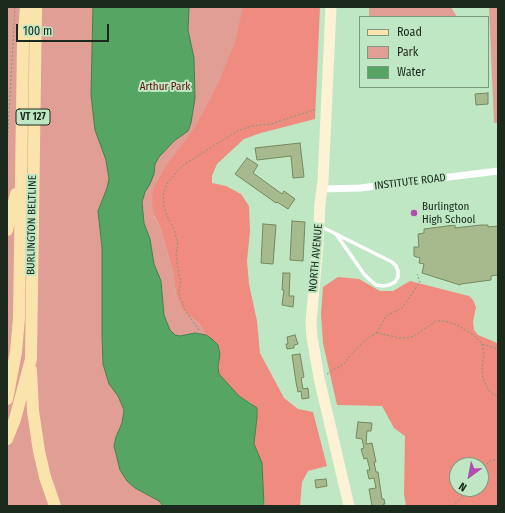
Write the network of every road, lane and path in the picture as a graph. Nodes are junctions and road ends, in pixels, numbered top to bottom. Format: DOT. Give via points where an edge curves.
graph roads {
  1 [pos="15,7"];
  2 [pos="26,7"];
  3 [pos="36,7"];
  4 [pos="331,7"];
  5 [pos="317,109"];
  6 [pos="22,139"];
  7 [pos="7,149"];
  8 [pos="498,171"];
  9 [pos="321,189"];
  10 [pos="324,228"];
  11 [pos="7,230"];
  12 [pos="336,234"];
  13 [pos="417,274"];
  14 [pos="199,330"];
  15 [pos="377,333"];
  16 [pos="482,344"];
  17 [pos="498,349"];
  18 [pos="31,359"];
  19 [pos="320,378"];
  20 [pos="498,397"];
  21 [pos="7,399"];
  22 [pos="7,439"];
  23 [pos="463,497"];
  24 [pos="55,506"];
  25 [pos="349,506"];
  26 [pos="452,506"];
  1 -- 7 [label="path"];
  2 -- 6 [label="main road, BURLINGTON BELTLINE / VT 127"];
  3 -- 18 [label="main road, BURLINGTON BELTLINE / VT 127"];
  4 -- 9 [label="main road, NORTH AVENUE" via="324,174"];
  5 -- 14 [label="path" via="271,124 251,126 237,131 182,166 168,182 163,195 164,207 178,245 176,255 181,281 180,297 186,312"];
  6 -- 11 [label="main road" via="17,191"];
  6 -- 21 [label="main road, BURLINGTON BELTLINE / VT 127" via="19,324"];
  8 -- 9 [label="street, INSTITUTE ROAD" via="360,188"];
  9 -- 19 [label="main road, NORTH AVENUE" via="311,322"];
  10 -- 12 [label="lane"];
  12 -- 12 [label="lane" via="392,262 398,271 395,282 383,286 376,285 364,274"];
  13 -- 15 [label="path" via="420,282 418,285 402,308 386,316"];
  15 -- 16 [label="path" via="407,338 436,321 446,320 467,330"];
  15 -- 19 [label="path" via="368,338 338,368"];
  16 -- 17 [label="path"];
  16 -- 20 [label="path" via="483,379 490,392"];
  18 -- 22 [label="main road, BURLINGTON BELTLINE / VT 127"];
  18 -- 24 [label="main road" via="36,438"];
  19 -- 25 [label="main road, NORTH AVENUE"];
  23 -- 26 [label="path"];
}
